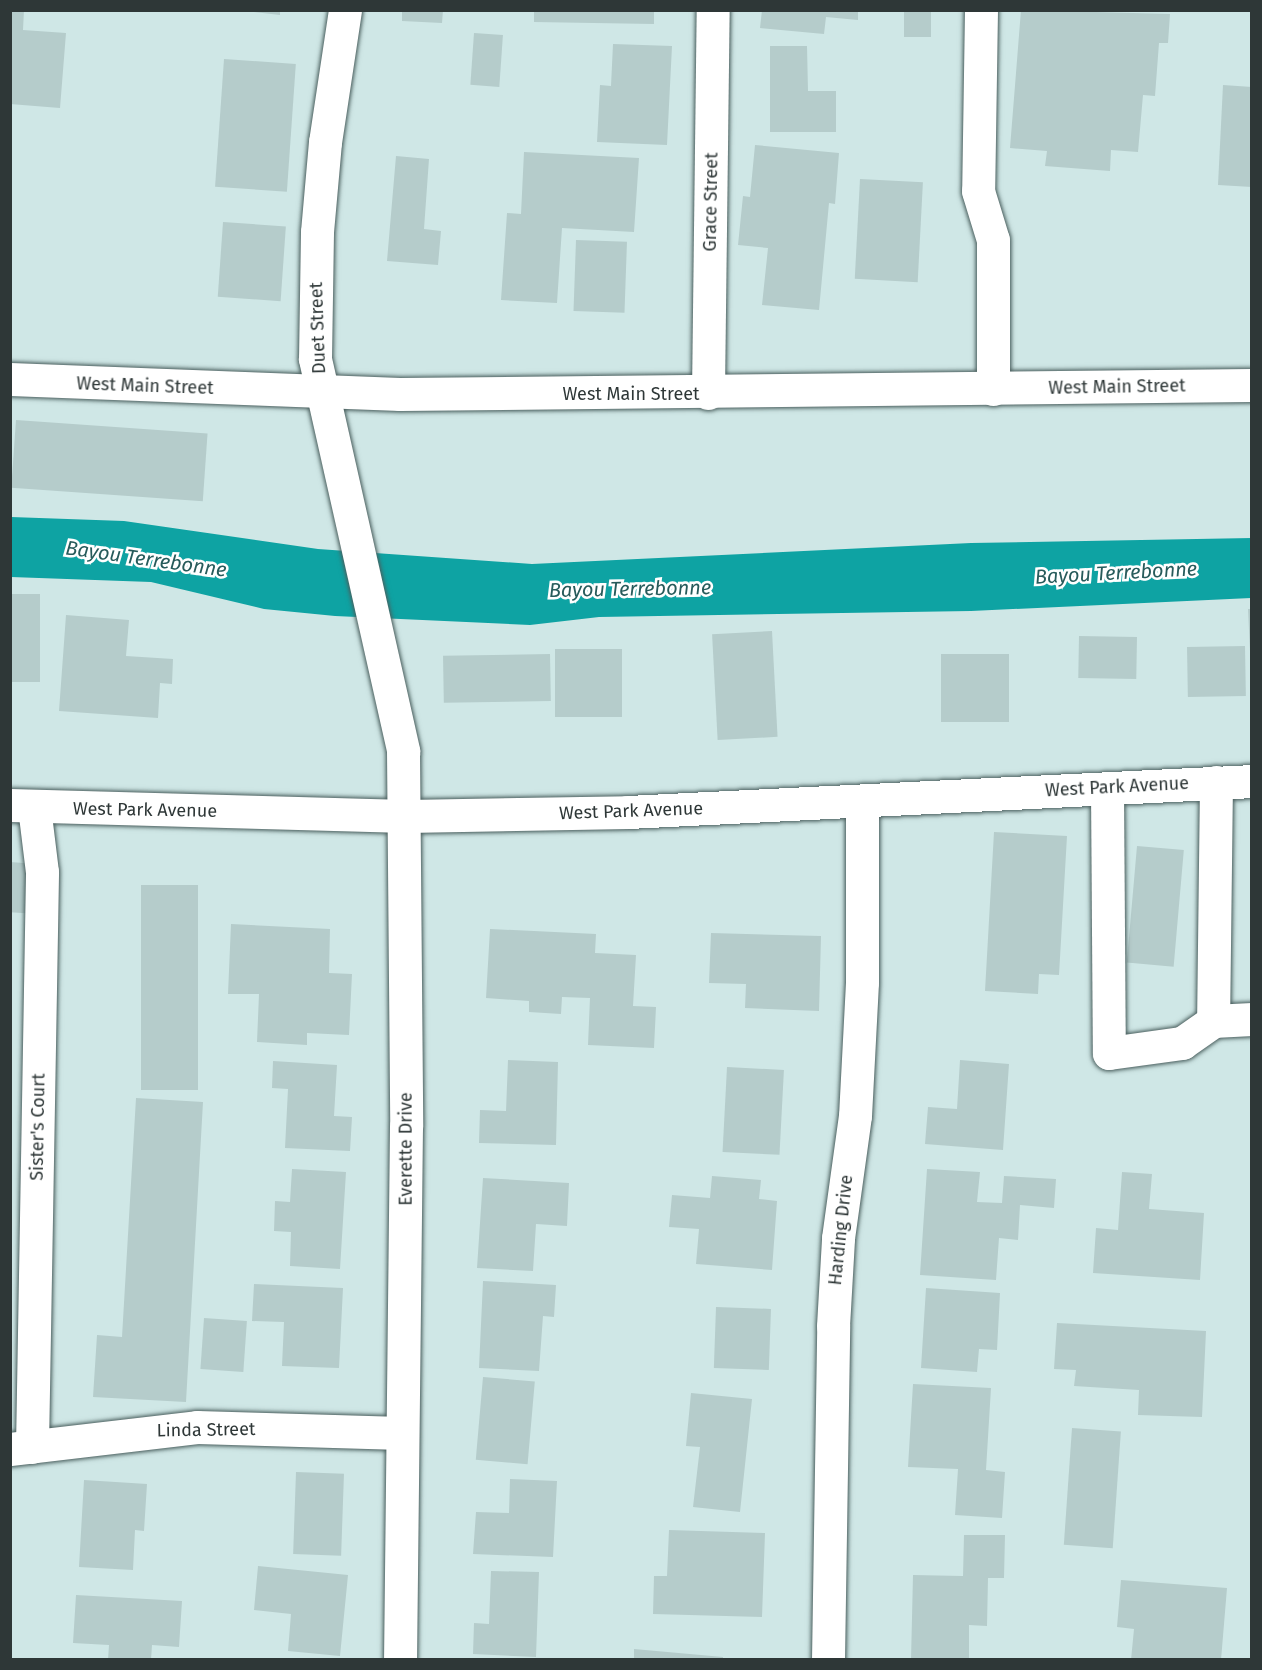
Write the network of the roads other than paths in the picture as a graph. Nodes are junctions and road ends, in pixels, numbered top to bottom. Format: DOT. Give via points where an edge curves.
graph roads {
  1 [pos="345,10"];
  2 [pos="713,10"];
  3 [pos="981,10"];
  4 [pos="10,380"];
  5 [pos="1251,385"];
  6 [pos="993,389"];
  7 [pos="321,392"];
  8 [pos="708,393"];
  9 [pos="377,642"];
  10 [pos="1251,781"];
  11 [pos="1216,783"];
  12 [pos="1107,788"];
  13 [pos="862,801"];
  14 [pos="22,806"];
  15 [pos="406,816"];
  16 [pos="1251,1019"];
  17 [pos="1213,1021"];
  18 [pos="402,1432"];
  19 [pos="21,1448"];
  20 [pos="399,1659"];
  21 [pos="828,1659"];
  1 -- 7 [label="street, Duet Street" via="316,232 315,359"];
  2 -- 8 [label="street, Grace Street"];
  3 -- 6 [label="street" via="978,191 993,240"];
  4 -- 7 [label="street, West Main Street"];
  5 -- 6 [label="street, West Main Street"];
  6 -- 8 [label="street, West Main Street"];
  7 -- 8 [label="street, West Main Street"];
  7 -- 9 [label="street, Duet Street"];
  9 -- 15 [label="street, Everette Drive" via="403,752"];
  10 -- 11 [label="street, West Park Avenue"];
  11 -- 12 [label="street, West Park Avenue"];
  11 -- 17 [label="street"];
  12 -- 13 [label="street, West Park Avenue"];
  12 -- 17 [label="street" via="1109,1053 1182,1043"];
  13 -- 15 [label="street, West Park Avenue" via="628,812"];
  13 -- 21 [label="street, Harding Drive" via="862,982 855,1116 838,1238 833,1326"];
  14 -- 15 [label="street, West Park Avenue"];
  14 -- 19 [label="street, Sister's Court" via="42,872"];
  15 -- 18 [label="street, Everette Drive"];
  16 -- 17 [label="street"];
  18 -- 19 [label="street, Linda Street" via="197,1427"];
  18 -- 20 [label="street, Everette Drive"];
}
